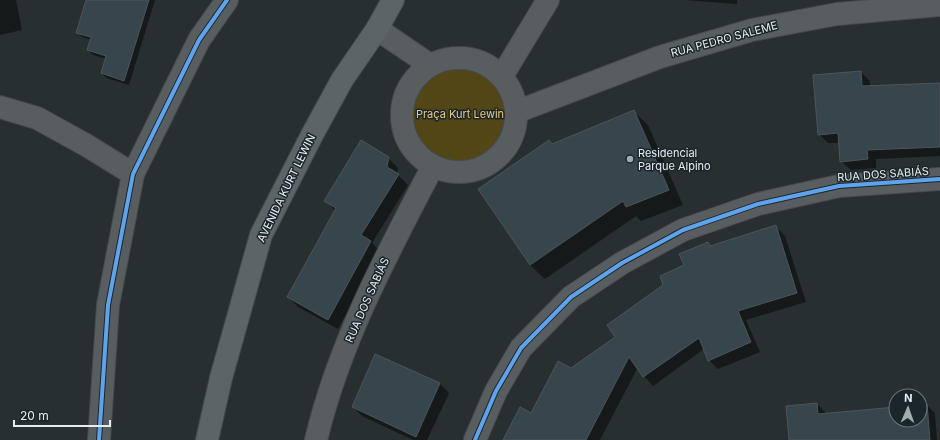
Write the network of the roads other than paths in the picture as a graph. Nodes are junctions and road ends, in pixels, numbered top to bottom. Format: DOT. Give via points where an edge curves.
graph roads {
  1 [pos="227,0"];
  2 [pos="393,0"];
  3 [pos="548,0"];
  4 [pos="940,5"];
  5 [pos="376,29"];
  6 [pos="430,65"];
  7 [pos="502,76"];
  8 [pos="0,107"];
  9 [pos="516,112"];
  10 [pos="433,166"];
  11 [pos="133,174"];
  12 [pos="940,179"];
  13 [pos="99,440"];
  14 [pos="207,440"];
  15 [pos="316,440"];
  16 [pos="475,440"];
  1 -- 11 [label="street" via="199,40"];
  2 -- 5 [label="main road, AVENIDA KURT LEWIN"];
  3 -- 7 [label="street"];
  4 -- 9 [label="street, RUA PEDRO SALEME" via="837,14 752,30 660,57"];
  5 -- 6 [label="street"];
  5 -- 14 [label="main road, AVENIDA KURT LEWIN" via="342,80 261,235 221,378"];
  6 -- 7 [label="street" via="448,58 468,58 486,64"];
  6 -- 10 [label="street" via="416,76 407,90 402,107 402,125 408,142 419,156"];
  7 -- 9 [label="street" via="513,93"];
  8 -- 11 [label="street" via="37,118"];
  9 -- 10 [label="street" via="515,129 508,145 497,158 483,167 467,172"];
  10 -- 15 [label="street, RUA DOS SABIÁS" via="382,263 349,337"];
  11 -- 13 [label="street" via="108,305"];
  12 -- 16 [label="street, RUA DOS SABIÁS" via="839,186 758,204 683,230 622,263 571,297 521,348 496,391"];
}
